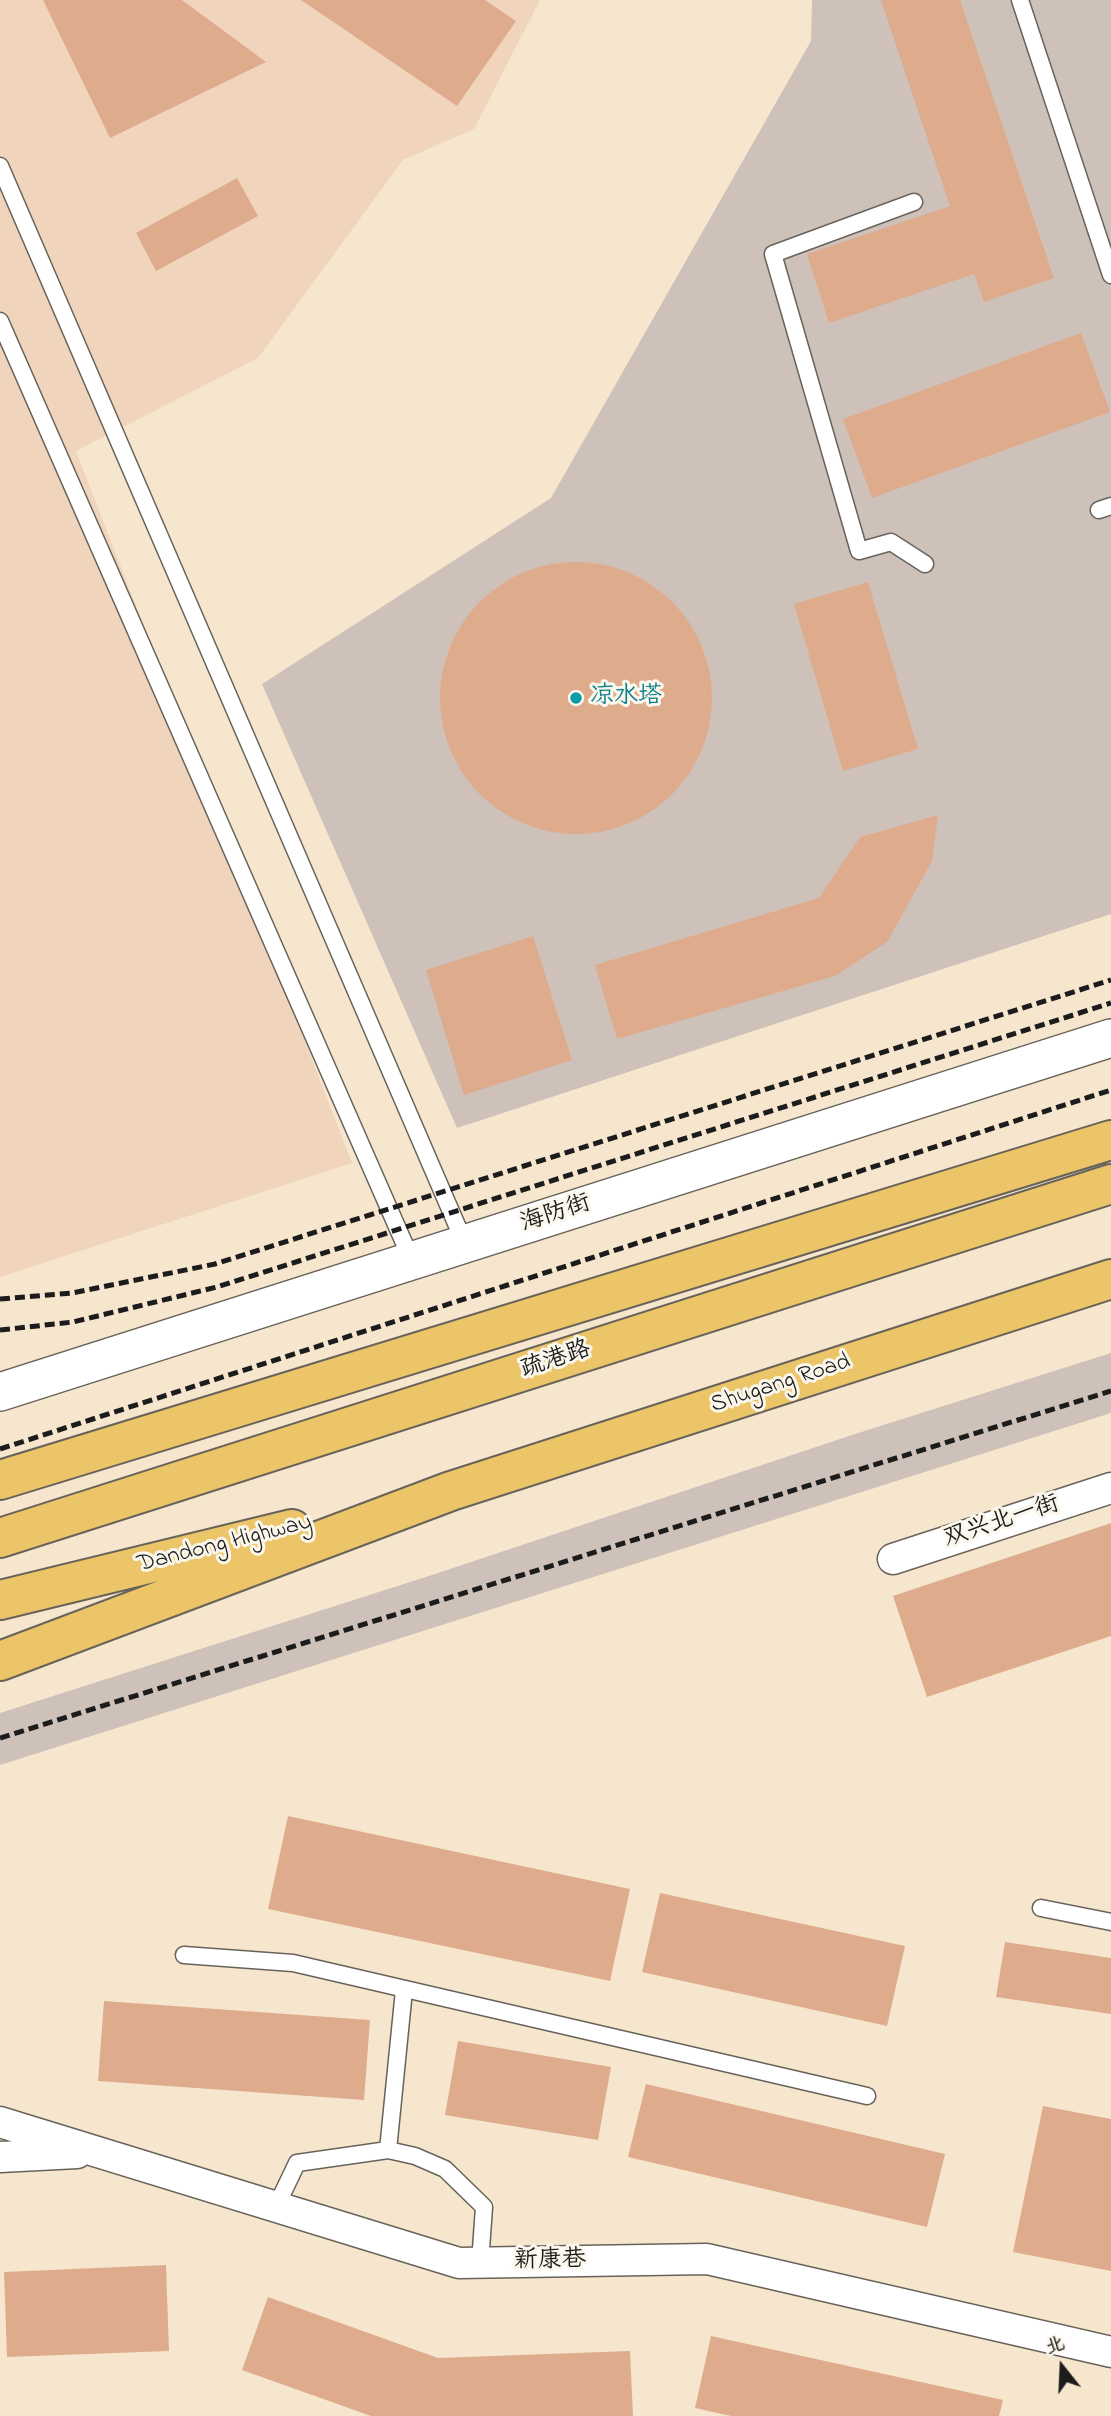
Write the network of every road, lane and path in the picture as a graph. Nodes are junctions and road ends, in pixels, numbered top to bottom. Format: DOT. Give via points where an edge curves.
graph roads {
  1 [pos="1020,0"];
  2 [pos="0,166"];
  3 [pos="914,202"];
  4 [pos="1111,275"];
  5 [pos="0,321"];
  6 [pos="925,564"];
  7 [pos="1111,1038"];
  8 [pos="1111,1140"];
  9 [pos="1111,1184"];
  10 [pos="466,1244"];
  11 [pos="412,1261"];
  12 [pos="1111,1279"];
  13 [pos="0,1392"];
  14 [pos="0,1480"];
  15 [pos="1111,1488"];
  16 [pos="451,1491"];
  17 [pos="0,1538"];
  18 [pos="893,1559"];
  19 [pos="0,1600"];
  20 [pos="0,1661"];
  21 [pos="1041,1908"];
  22 [pos="1111,1922"];
  23 [pos="184,1955"];
  24 [pos="404,1990"];
  25 [pos="867,2096"];
  26 [pos="0,2122"];
  27 [pos="388,2150"];
  28 [pos="97,2152"];
  29 [pos="0,2157"];
  30 [pos="276,2207"];
  31 [pos="480,2263"];
  32 [pos="1111,2352"];
  1 -- 4 [label="lane"];
  2 -- 10 [label="lane"];
  3 -- 6 [label="lane" via="772,254 859,551 891,542"];
  5 -- 11 [label="lane"];
  7 -- 10 [label="street, 海防街"];
  8 -- 14 [label="highway, 疏港路"];
  9 -- 17 [label="highway, 疏港路"];
  10 -- 11 [label="street, 海防街"];
  11 -- 13 [label="street, 海防街"];
  12 -- 16 [label="highway, Shugang Road"];
  15 -- 18 [label="street, 双兴北一街"];
  16 -- 19 [label="highway, Dandong Highway"];
  16 -- 20 [label="highway"];
  21 -- 22 [label="lane"];
  23 -- 24 [label="lane" via="293,1963"];
  24 -- 25 [label="lane"];
  24 -- 27 [label="lane"];
  26 -- 28 [label="street, 新康巷"];
  27 -- 30 [label="lane" via="297,2164"];
  27 -- 31 [label="lane" via="415,2155 445,2169 484,2207"];
  28 -- 29 [label="street"];
  28 -- 30 [label="street, 新康巷"];
  30 -- 31 [label="street, 新康巷" via="459,2263"];
  31 -- 32 [label="street, 新康巷" via="708,2259"];
}
